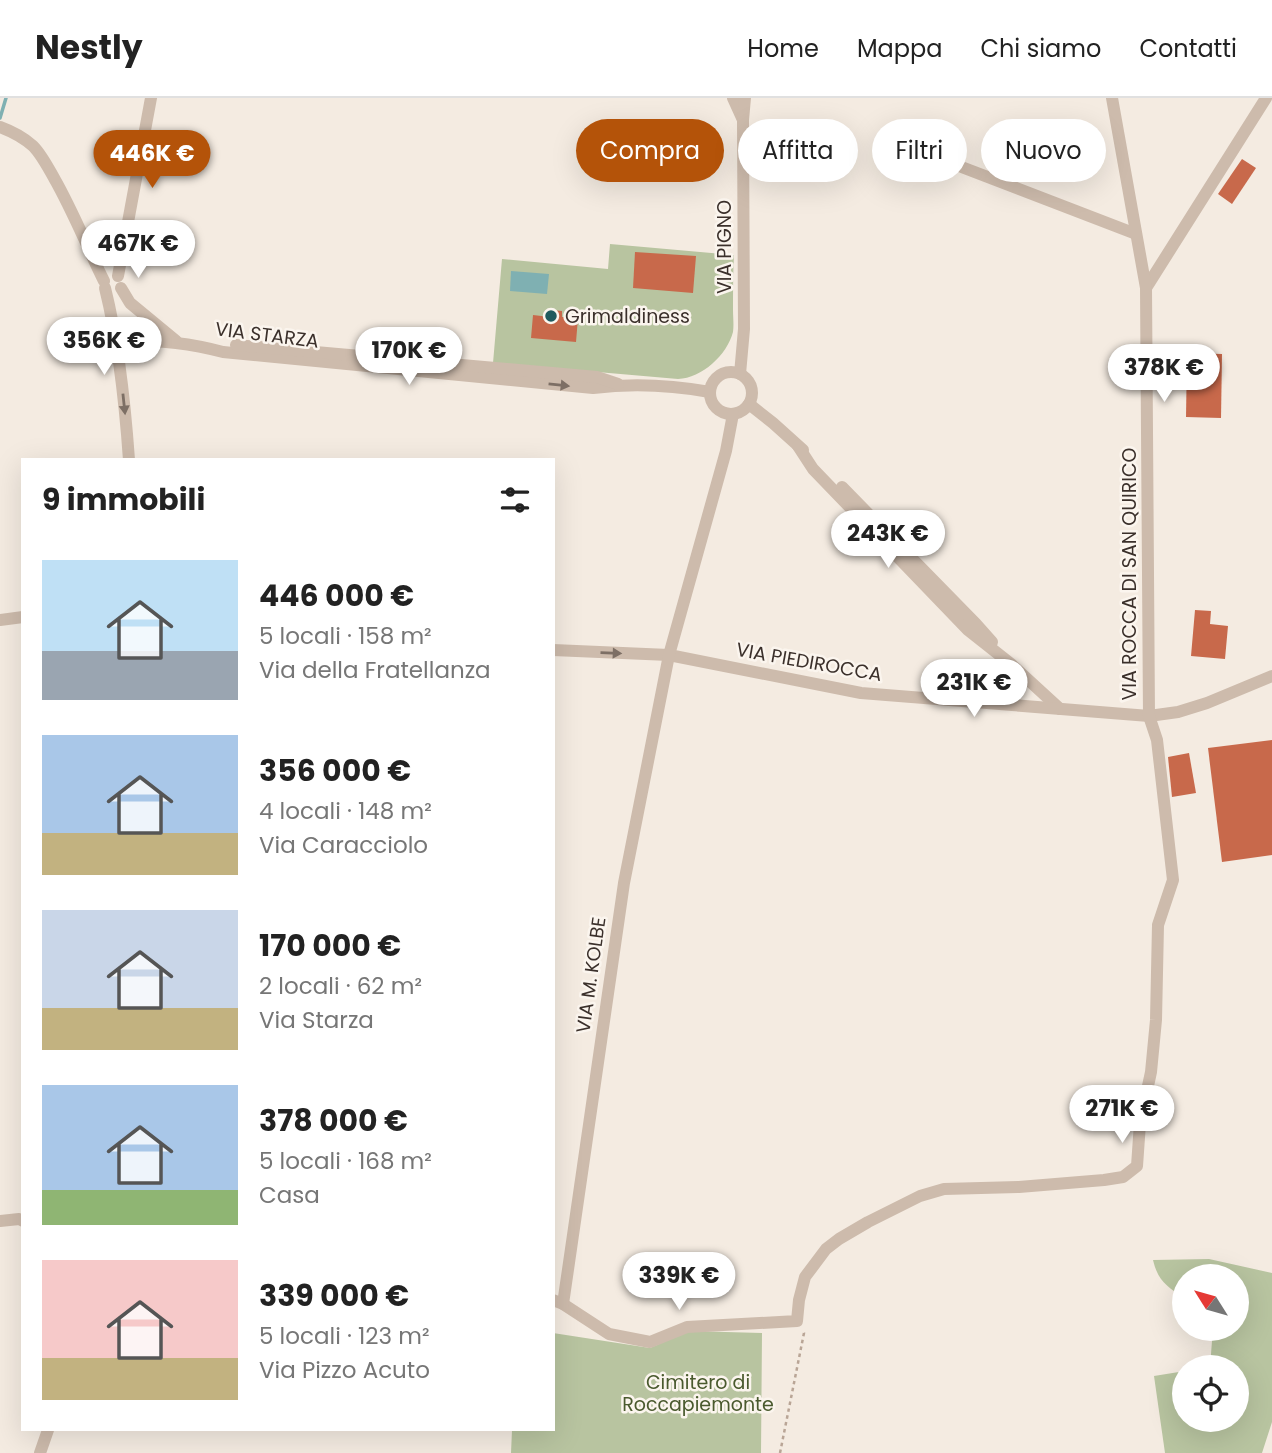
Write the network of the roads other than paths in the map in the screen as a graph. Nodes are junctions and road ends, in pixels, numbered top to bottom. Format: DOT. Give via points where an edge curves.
graph roads {
  1 [pos="151,98"];
  2 [pos="733,98"];
  3 [pos="745,98"];
  4 [pos="1112,98"];
  5 [pos="1266,98"];
  6 [pos="743,119"];
  7 [pos="743,119"];
  8 [pos="5,129"];
  9 [pos="967,169"];
  10 [pos="743,182"];
  11 [pos="1136,234"];
  12 [pos="120,282"];
  13 [pos="104,284"];
  14 [pos="1146,288"];
  15 [pos="113,324"];
  16 [pos="176,341"];
  17 [pos="740,374"];
  18 [pos="710,392"];
  19 [pos="748,404"];
  20 [pos="733,414"];
  21 [pos="129,458"];
  22 [pos="21,617"];
  23 [pos="0,620"];
  24 [pos="555,650"];
  25 [pos="669,655"];
  26 [pos="1272,676"];
  27 [pos="1059,709"];
  28 [pos="1149,716"];
  29 [pos="21,1220"];
  30 [pos="0,1221"];
  31 [pos="558,1302"];
  32 [pos="48,1431"];
  33 [pos="40,1453"];
  1 -- 12 [label="street"];
  2 -- 6 [label="street, VIA PIGNO"];
  3 -- 7 [label="street, VIA PIGNO"];
  4 -- 11 [label="street, VIA ROCCA DI SAN QUIRICO"];
  5 -- 14 [label="street"];
  8 -- 13 [label="street" via="33,147 47,165"];
  9 -- 11 [label="street"];
  10 -- 17 [label="street, VIA PIGNO"];
  11 -- 14 [label="street, VIA ROCCA DI SAN QUIRICO"];
  12 -- 13 [label="street" via="114,293"];
  12 -- 16 [label="street, VIA STARZA" via="130,303"];
  13 -- 15 [label="street"];
  14 -- 28 [label="street, VIA ROCCA DI SAN QUIRICO"];
  15 -- 16 [label="street, VIA STARZA" via="129,340"];
  15 -- 21 [label="street, one-way"];
  16 -- 18 [label="street, VIA STARZA" via="597,377 622,385"];
  17 -- 18 [label="street" via="717,377"];
  17 -- 19 [label="street" via="750,384"];
  18 -- 20 [label="street" via="719,411"];
  19 -- 20 [label="street"];
  19 -- 27 [label="street" via="819,463"];
  20 -- 25 [label="street"];
  22 -- 23 [label="street"];
  24 -- 25 [label="street, VIA PIEDIROCCA, one-way"];
  25 -- 27 [label="street, VIA PIEDIROCCA" via="861,694"];
  25 -- 31 [label="street, VIA M. KOLBE" via="624,883"];
  26 -- 28 [label="street, VIA PIEDIROCCA" via="1178,712"];
  27 -- 28 [label="street, VIA PIEDIROCCA"];
  28 -- 31 [label="street, VIA ROCCA DI SAN QUIRICO" via="1157,740 1173,880 1158,925 1156,1020 1137,1166 1123,1177 1104,1181 944,1189 920,1196 826,1249 805,1277 797,1321 687,1327 650,1342 609,1334"];
  29 -- 30 [label="street"];
  32 -- 33 [label="street"];
}
